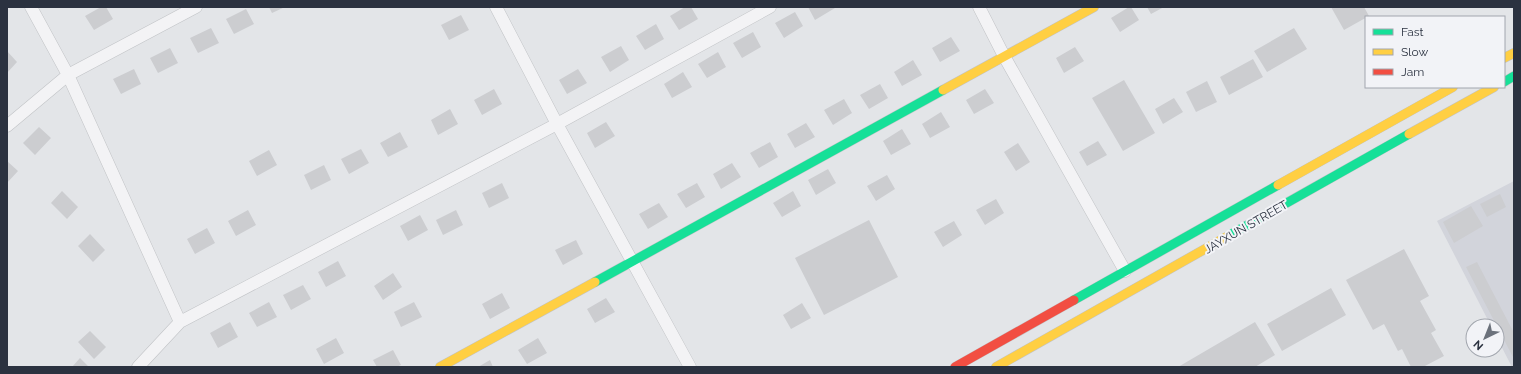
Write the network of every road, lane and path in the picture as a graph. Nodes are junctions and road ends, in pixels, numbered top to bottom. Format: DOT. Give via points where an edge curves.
graph roads {
  1 [pos="31,7"];
  2 [pos="196,7"];
  3 [pos="496,7"];
  4 [pos="770,7"];
  5 [pos="980,7"];
  6 [pos="1094,7"];
  7 [pos="1514,52"];
  8 [pos="1004,56"];
  9 [pos="1505,57"];
  10 [pos="68,75"];
  11 [pos="1514,76"];
  12 [pos="1505,81"];
  13 [pos="1451,88"];
  14 [pos="1492,88"];
  15 [pos="557,124"];
  16 [pos="7,126"];
  17 [pos="632,261"];
  18 [pos="1125,271"];
  19 [pos="180,322"];
  20 [pos="138,367"];
  21 [pos="440,367"];
  22 [pos="690,367"];
  23 [pos="955,367"];
  24 [pos="996,367"];
  1 -- 10 [label="street"];
  2 -- 10 [label="street"];
  3 -- 15 [label="street"];
  4 -- 15 [label="street"];
  5 -- 8 [label="street"];
  6 -- 8 [label="main road"];
  7 -- 9 [label="main road"];
  8 -- 17 [label="main road"];
  8 -- 18 [label="street"];
  10 -- 16 [label="street"];
  10 -- 19 [label="street"];
  11 -- 12 [label="main road"];
  13 -- 18 [label="main road, JAYXUN STREET"];
  14 -- 24 [label="main road, JAYXUN STREET" via="1130,294"];
  15 -- 17 [label="street"];
  15 -- 19 [label="street"];
  17 -- 21 [label="main road"];
  17 -- 22 [label="street"];
  18 -- 23 [label="main road, JAYXUN STREET"];
  19 -- 20 [label="street"];
}
